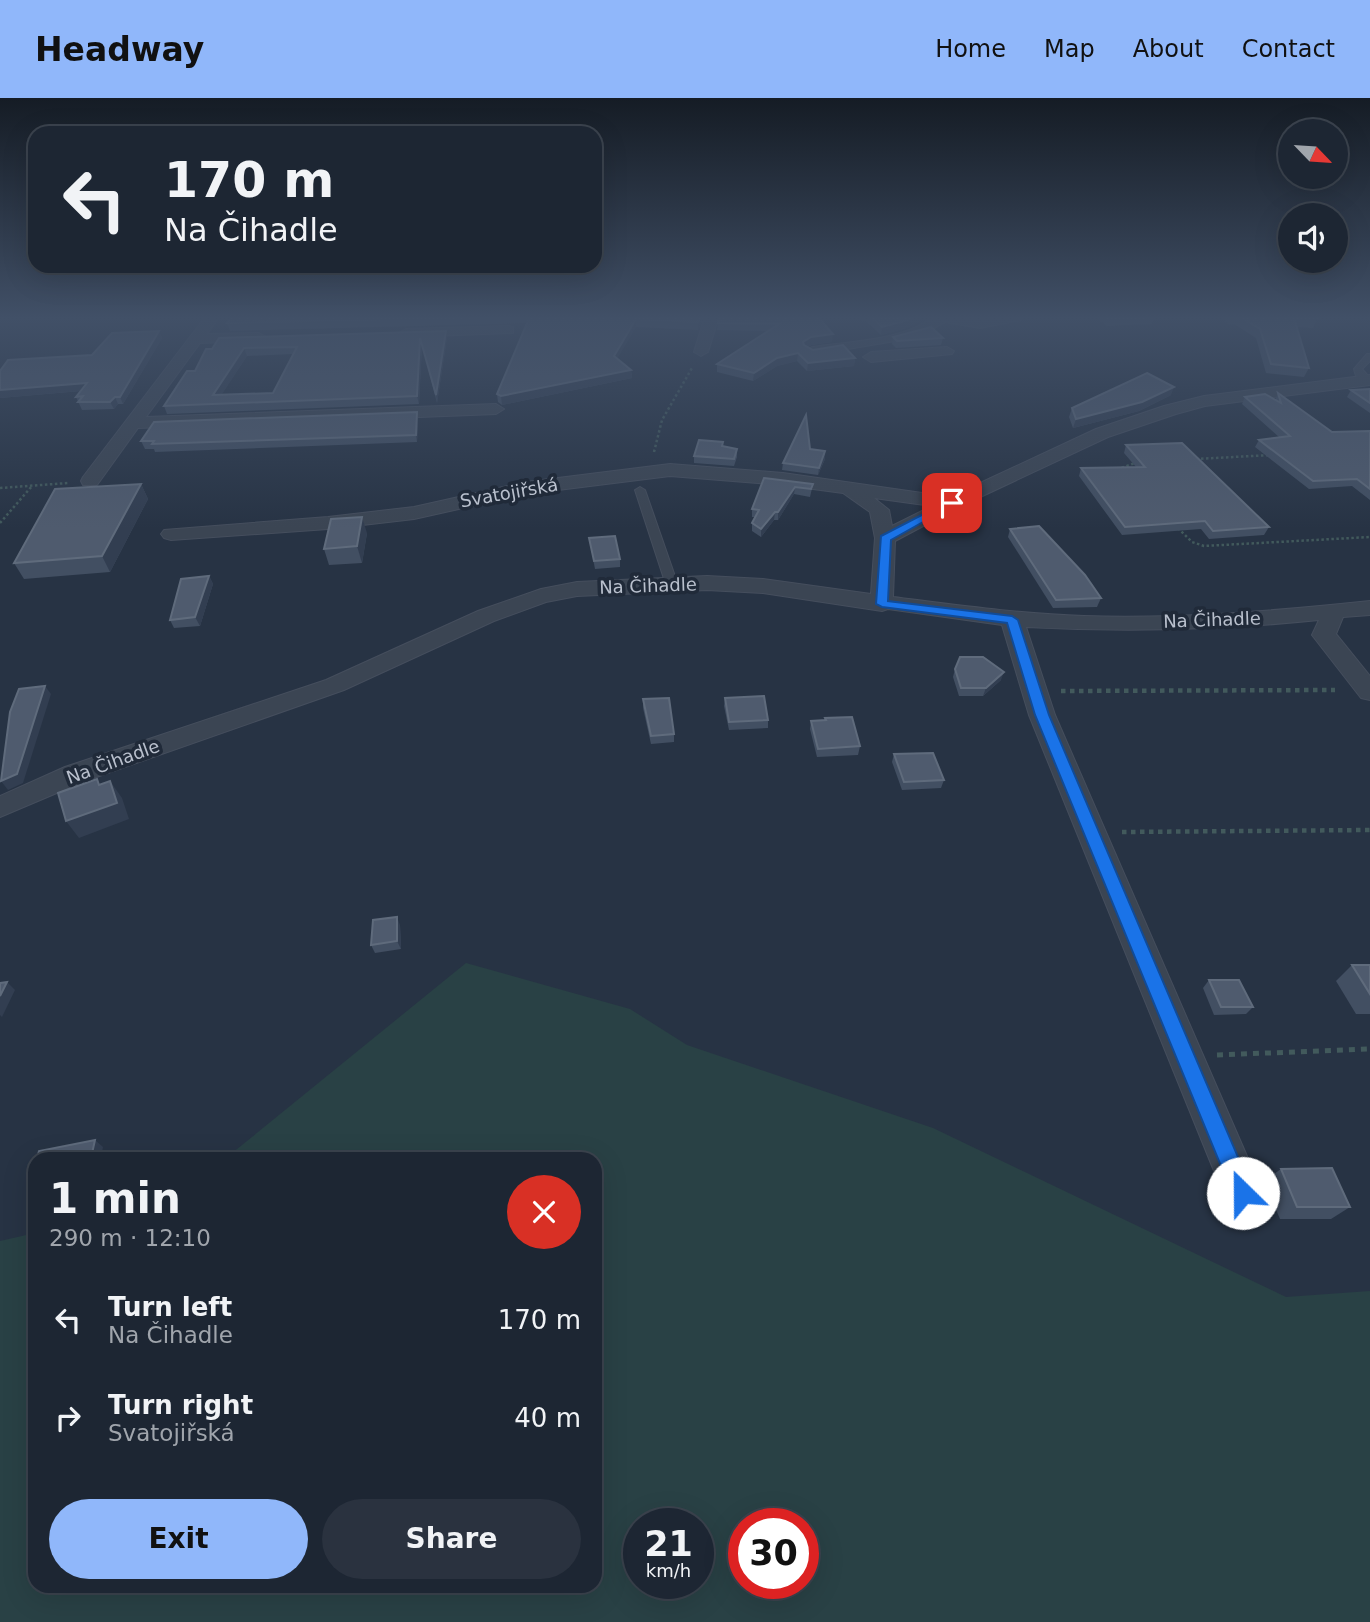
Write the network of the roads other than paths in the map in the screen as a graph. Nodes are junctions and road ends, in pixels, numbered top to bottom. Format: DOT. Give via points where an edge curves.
graph roads {
  1 [pos="161,387"];
  2 [pos="1313,387"];
  3 [pos="496,409"];
  4 [pos="135,423"];
  5 [pos="90,481"];
  6 [pos="644,482"];
  7 [pos="848,488"];
  8 [pos="952,503"];
  9 [pos="171,534"];
  10 [pos="885,538"];
  11 [pos="672,585"];
  12 [pos="882,604"];
  13 [pos="1370,608"];
  14 [pos="1334,611"];
  15 [pos="1012,620"];
  16 [pos="1369,691"];
  17 [pos="0,807"];
  18 [pos="1243,1193"];
  1 -- 4 [label="street"];
  2 -- 8 [label="street" via="1204,401 1170,410 1093,437"];
  3 -- 4 [label="street"];
  4 -- 5 [label="street"];
  6 -- 7 [label="street, Svatojiřská" via="670,470"];
  6 -- 9 [label="street, Svatojiřská" via="526,488 404,515"];
  6 -- 11 [label="lane"];
  7 -- 8 [label="street, Svatojiřská"];
  7 -- 10 [label="street, Svatojiřská" via="879,510"];
  8 -- 10 [label="street"];
  10 -- 12 [label="street, Svatojiřská"];
  11 -- 12 [label="street, Na Čihadle" via="763,586"];
  11 -- 17 [label="street, Na Čihadle" via="577,589 541,596 335,685 75,774"];
  12 -- 15 [label="street, Na Čihadle"];
  13 -- 14 [label="street, Na Čihadle"];
  14 -- 15 [label="street, Na Čihadle" via="1201,622"];
  14 -- 16 [label="street" via="1324,635"];
  15 -- 18 [label="street" via="1091,833"];
}
